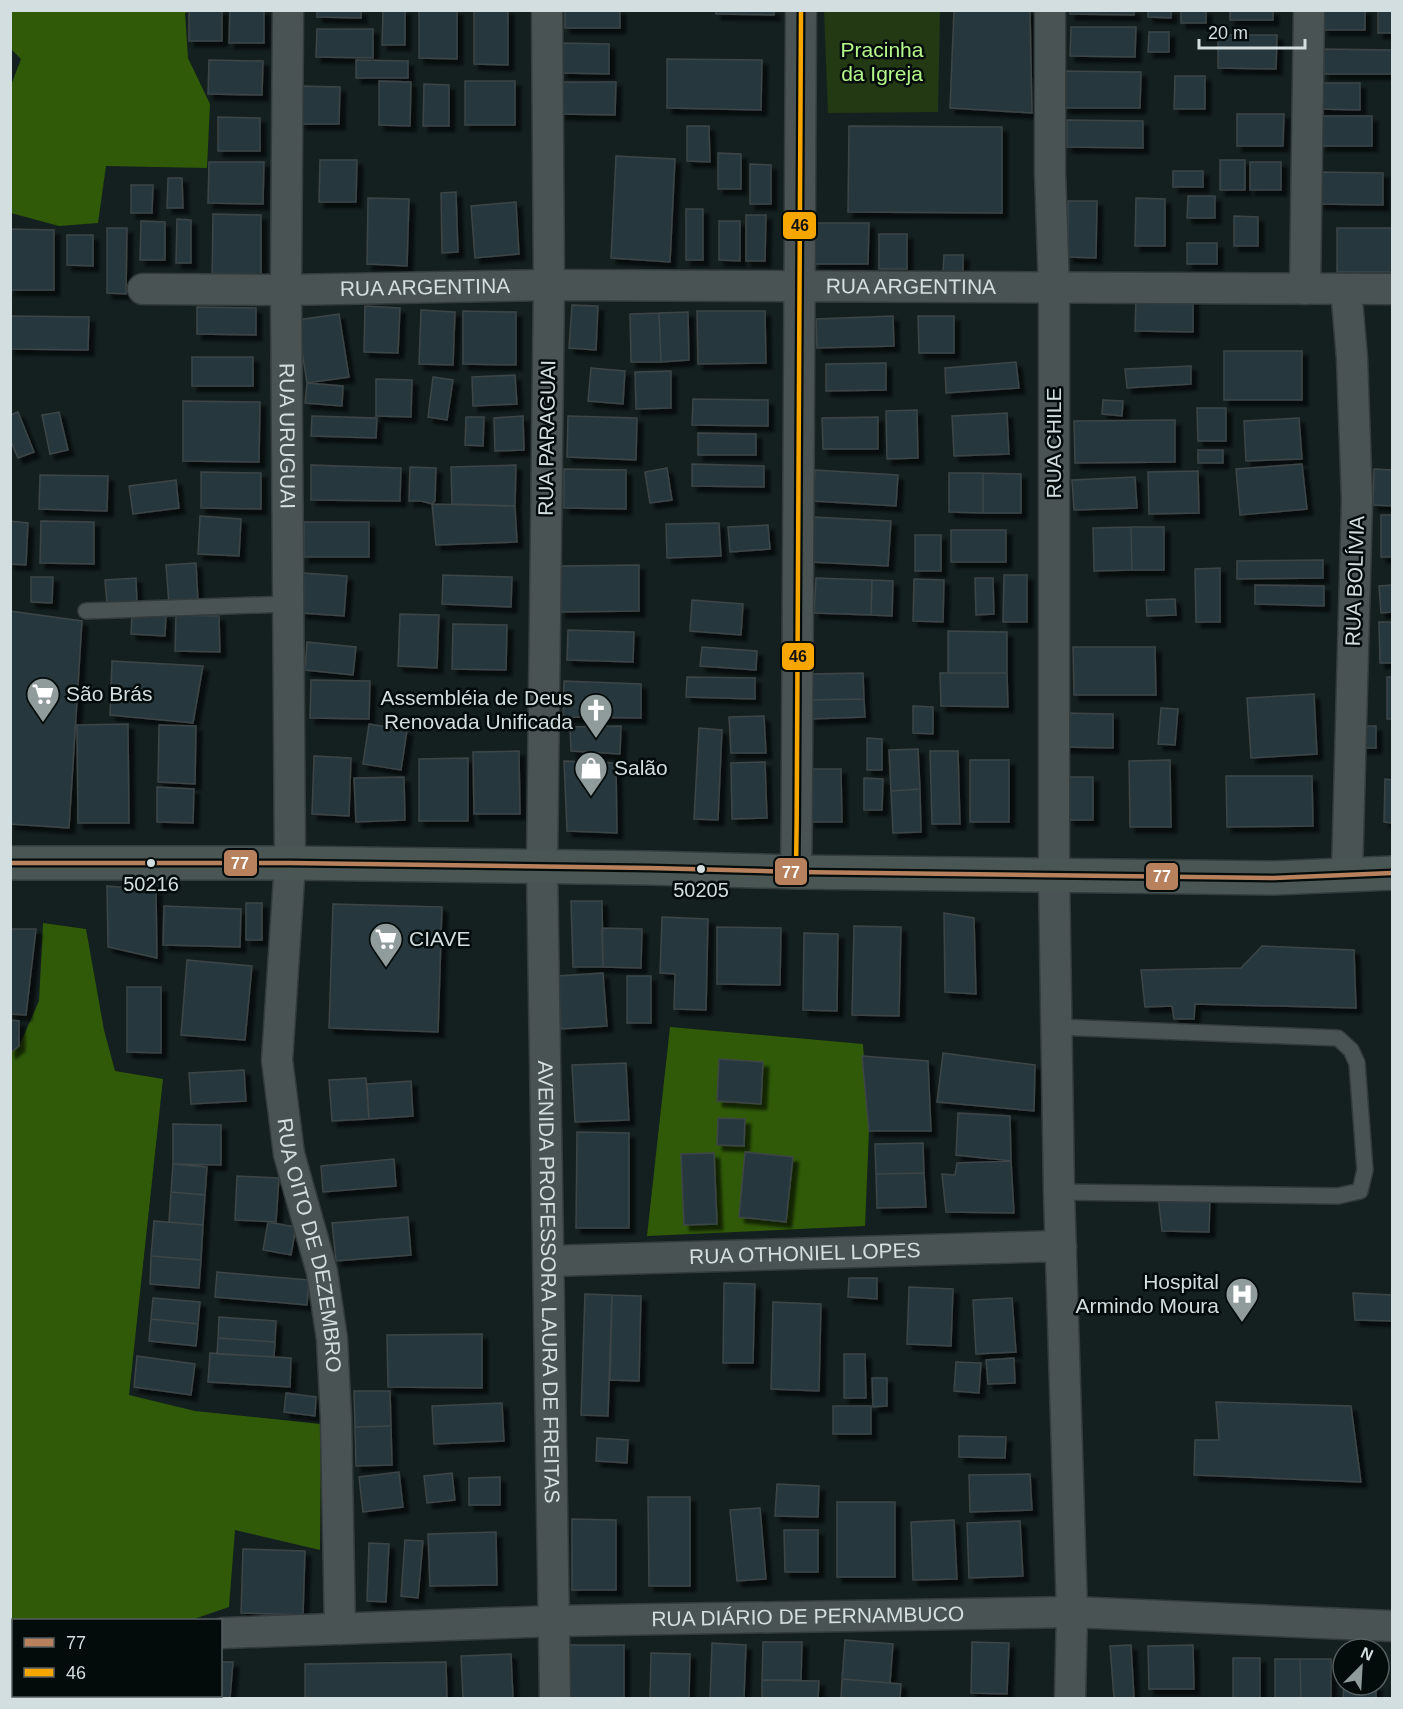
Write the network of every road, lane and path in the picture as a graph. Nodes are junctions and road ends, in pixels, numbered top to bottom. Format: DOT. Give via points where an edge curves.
graph roads {
  1 [pos="288,10"];
  2 [pos="547,10"];
  3 [pos="801,10"];
  4 [pos="1050,10"];
  5 [pos="1309,10"];
  6 [pos="549,285"];
  7 [pos="798,286"];
  8 [pos="1054,288"];
  9 [pos="143,289"];
  10 [pos="1305,289"];
  11 [pos="1346,289"];
  12 [pos="1392,289"];
  13 [pos="285,290"];
  14 [pos="288,604"];
  15 [pos="86,611"];
  16 [pos="10,863"];
  17 [pos="290,863"];
  18 [pos="542,866"];
  19 [pos="796,872"];
  20 [pos="1392,873"];
  21 [pos="1347,874"];
  22 [pos="1054,875"];
  23 [pos="1056,1027"];
  24 [pos="1059,1192"];
  25 [pos="1061,1246"];
  26 [pos="549,1261"];
  27 [pos="1072,1612"];
  28 [pos="555,1621"];
  29 [pos="1392,1626"];
  30 [pos="340,1629"];
  31 [pos="223,1633"];
  32 [pos="555,1698"];
  33 [pos="1070,1698"];
  1 -- 13 [label="street, RUA URUGUAI"];
  2 -- 6 [label="street, RUA PARAGUAI"];
  3 -- 7 [label="street"];
  4 -- 8 [label="street, RUA CHILE"];
  5 -- 10 [label="street"];
  6 -- 7 [label="street, RUA ARGENTINA"];
  6 -- 13 [label="street, RUA ARGENTINA"];
  6 -- 18 [label="street, RUA PARAGUAI"];
  7 -- 8 [label="street, RUA ARGENTINA"];
  7 -- 19 [label="street"];
  8 -- 10 [label="street, RUA ARGENTINA"];
  8 -- 22 [label="street, RUA CHILE"];
  9 -- 13 [label="street, RUA ARGENTINA"];
  10 -- 11 [label="street, RUA ARGENTINA"];
  11 -- 12 [label="street, RUA ARGENTINA"];
  11 -- 21 [label="street, RUA BOLÍVIA" via="1357,501"];
  13 -- 14 [label="street, RUA URUGUAI"];
  14 -- 15 [label="lane"];
  14 -- 17 [label="street, RUA URUGUAI"];
  16 -- 17 [label="main road"];
  17 -- 18 [label="main road"];
  17 -- 30 [label="street, RUA OITO DE DEZEMBRO" via="277,1060 289,1154 322,1272 332,1339"];
  18 -- 19 [label="main road"];
  18 -- 26 [label="street, AVENIDA PROFESSORA LAURA DE FREITAS"];
  19 -- 22 [label="main road"];
  20 -- 21 [label="main road"];
  21 -- 22 [label="main road" via="1274,878"];
  22 -- 23 [label="street, RUA CHILE"];
  23 -- 24 [label="street, RUA CHILE"];
  23 -- 24 [label="lane" via="1338,1038 1358,1063 1365,1170 1360,1191 1338,1196"];
  24 -- 25 [label="street, RUA CHILE"];
  25 -- 26 [label="street, RUA OTHONIEL LOPES"];
  25 -- 27 [label="street, RUA CHILE"];
  26 -- 28 [label="street, AVENIDA PROFESSORA LAURA DE FREITAS"];
  27 -- 28 [label="street, RUA DIÁRIO DE PERNAMBUCO"];
  27 -- 29 [label="street, RUA DIÁRIO DE PERNAMBUCO"];
  27 -- 33 [label="street, RUA CHILE"];
  28 -- 30 [label="street, RUA DIÁRIO DE PERNAMBUCO"];
  28 -- 32 [label="street, AVENIDA PROFESSORA LAURA DE FREITAS"];
  30 -- 31 [label="street, RUA DIÁRIO DE PERNAMBUCO"];
}
